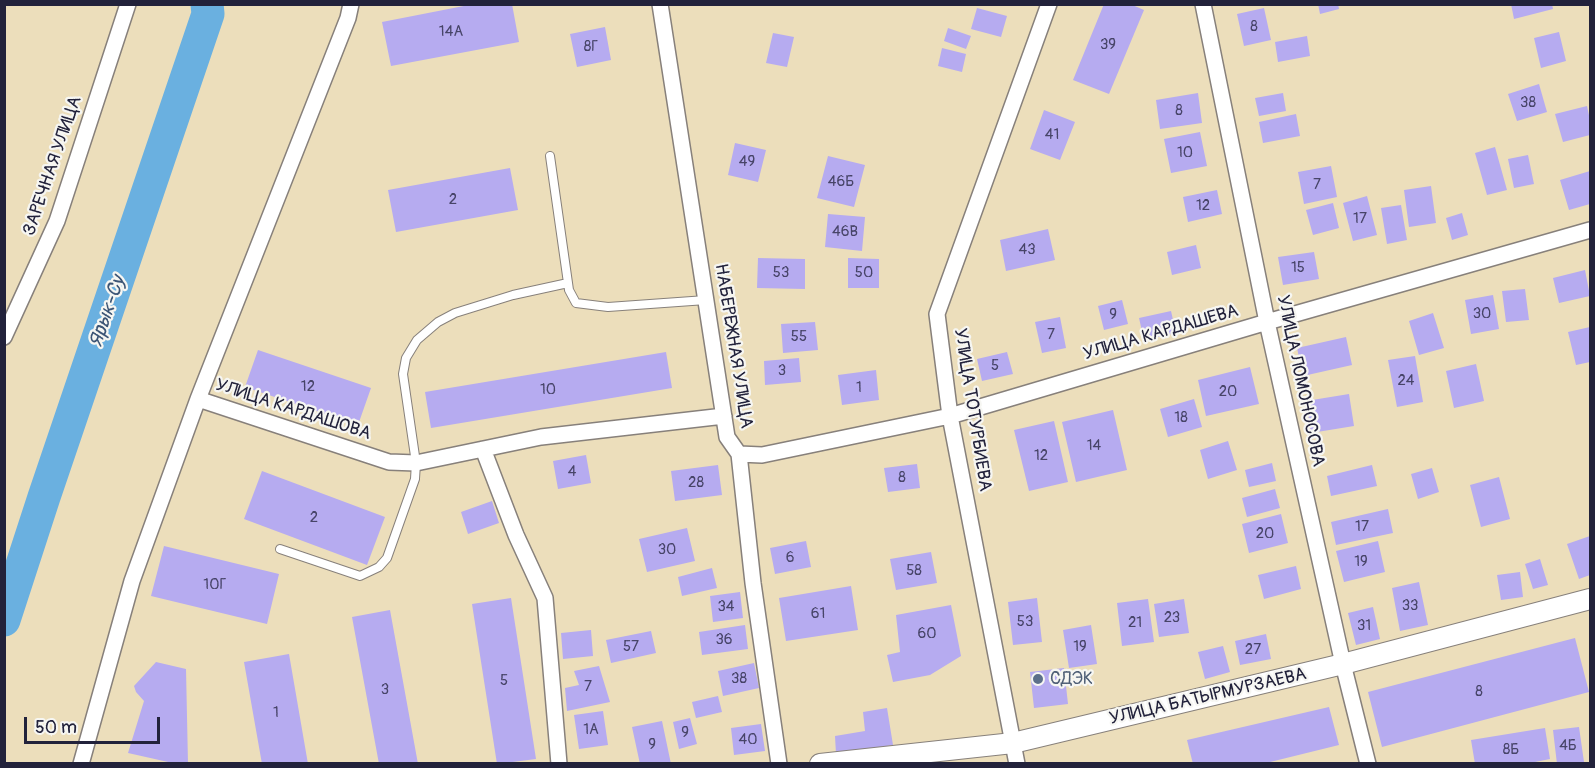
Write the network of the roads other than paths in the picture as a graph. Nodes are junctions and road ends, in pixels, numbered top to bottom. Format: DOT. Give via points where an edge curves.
graph roads {
  1 [pos="128,4"];
  2 [pos="351,4"];
  3 [pos="660,4"];
  4 [pos="1048,4"];
  5 [pos="1203,4"];
  6 [pos="550,156"];
  7 [pos="1590,230"];
  8 [pos="568,284"];
  9 [pos="706,300"];
  10 [pos="1267,322"];
  11 [pos="4,337"];
  12 [pos="198,399"];
  13 [pos="724,416"];
  14 [pos="950,416"];
  15 [pos="483,449"];
  16 [pos="739,454"];
  17 [pos="416,463"];
  18 [pos="280,549"];
  19 [pos="1590,598"];
  20 [pos="1343,664"];
  21 [pos="1013,743"];
  22 [pos="81,764"];
  23 [pos="560,764"];
  24 [pos="779,764"];
  25 [pos="820,764"];
  26 [pos="1017,764"];
  27 [pos="1368,764"];
  1 -- 11 [label="street, ЗАРЕЧНАЯ УЛИЦА" via="57,221"];
  2 -- 12 [label="street, УЛИЦА КАРДАШОВА"];
  3 -- 9 [label="street, НАБЕРЕЖНАЯ УЛИЦА"];
  4 -- 14 [label="street, УЛИЦА ТОТУРБИЕВА" via="937,314"];
  5 -- 10 [label="street, УЛИЦА ЛОМОНОСОВА"];
  6 -- 8 [label="lane"];
  7 -- 10 [label="street, УЛИЦА КАРДАШЕВА"];
  8 -- 9 [label="lane" via="576,303 608,307"];
  8 -- 17 [label="lane" via="513,295 455,313 417,340 406,358 403,374"];
  9 -- 13 [label="street, НАБЕРЕЖНАЯ УЛИЦА"];
  10 -- 14 [label="street, УЛИЦА КАРДАШЕВА"];
  10 -- 20 [label="street, УЛИЦА ЛОМОНОСОВА"];
  12 -- 17 [label="street, УЛИЦА КАРДАШОВА" via="389,462"];
  12 -- 22 [label="street" via="132,581"];
  13 -- 15 [label="street, УЛИЦА КАРДАШОВА" via="541,437"];
  13 -- 16 [label="street, НАБЕРЕЖНАЯ УЛИЦА" via="727,437"];
  14 -- 16 [label="street, УЛИЦА КАРДАШЕВА" via="762,455"];
  14 -- 21 [label="street, УЛИЦА ТОТУРБИЕВА"];
  15 -- 17 [label="street, УЛИЦА КАРДАШОВА"];
  15 -- 23 [label="street" via="545,598"];
  16 -- 24 [label="street, НАБЕРЕЖНАЯ УЛИЦА"];
  17 -- 18 [label="lane" via="415,479 395,538 379,567 360,576"];
  19 -- 20 [label="street, УЛИЦА БАТЫРМУРЗАЕВА"];
  20 -- 21 [label="street, УЛИЦА БАТЫРМУРЗАЕВА"];
  20 -- 27 [label="street, УЛИЦА ЛОМОНОСОВА"];
  21 -- 25 [label="street, УЛИЦА БАТЫРМУРЗАЕВА"];
  21 -- 26 [label="street, УЛИЦА ТОТУРБИЕВА"];
}
